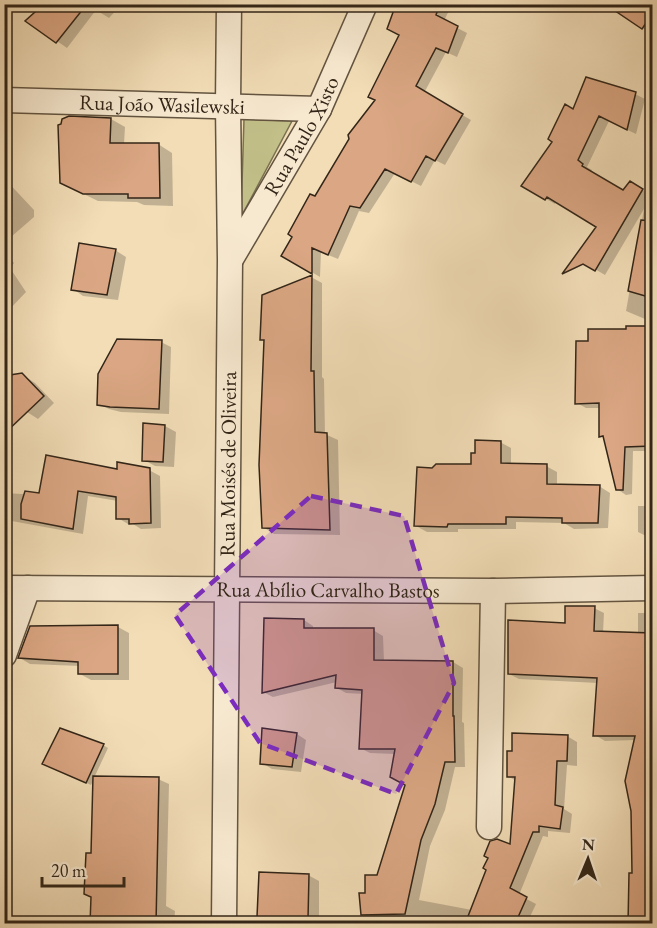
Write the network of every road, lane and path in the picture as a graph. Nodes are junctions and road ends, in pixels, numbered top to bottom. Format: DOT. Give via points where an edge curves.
graph roads {
  1 [pos="230,4"];
  2 [pos="365,4"];
  3 [pos="4,100"];
  4 [pos="228,105"];
  5 [pos="320,109"];
  6 [pos="230,260"];
  7 [pos="16,588"];
  8 [pos="652,588"];
  9 [pos="226,589"];
  10 [pos="493,591"];
  11 [pos="4,655"];
  12 [pos="489,827"];
  13 [pos="224,924"];
  1 -- 4 [label="street, Rua Moisés de Oliveira"];
  2 -- 5 [label="street, Rua Paulo Xisto"];
  3 -- 4 [label="street, Rua João Wasilewski"];
  4 -- 5 [label="street, Rua João Wasilewski"];
  4 -- 6 [label="street, Rua Moisés de Oliveira"];
  5 -- 6 [label="street, Rua Paulo Xisto"];
  6 -- 9 [label="street, Rua Moisés de Oliveira"];
  7 -- 9 [label="street, Rua Abílio Carvalho Bastos"];
  7 -- 11 [label="street"];
  8 -- 10 [label="street, Rua Abílio Carvalho Bastos"];
  9 -- 10 [label="street, Rua Abílio Carvalho Bastos"];
  9 -- 13 [label="street, Rua Moisés de Oliveira"];
  10 -- 12 [label="street"];
}
